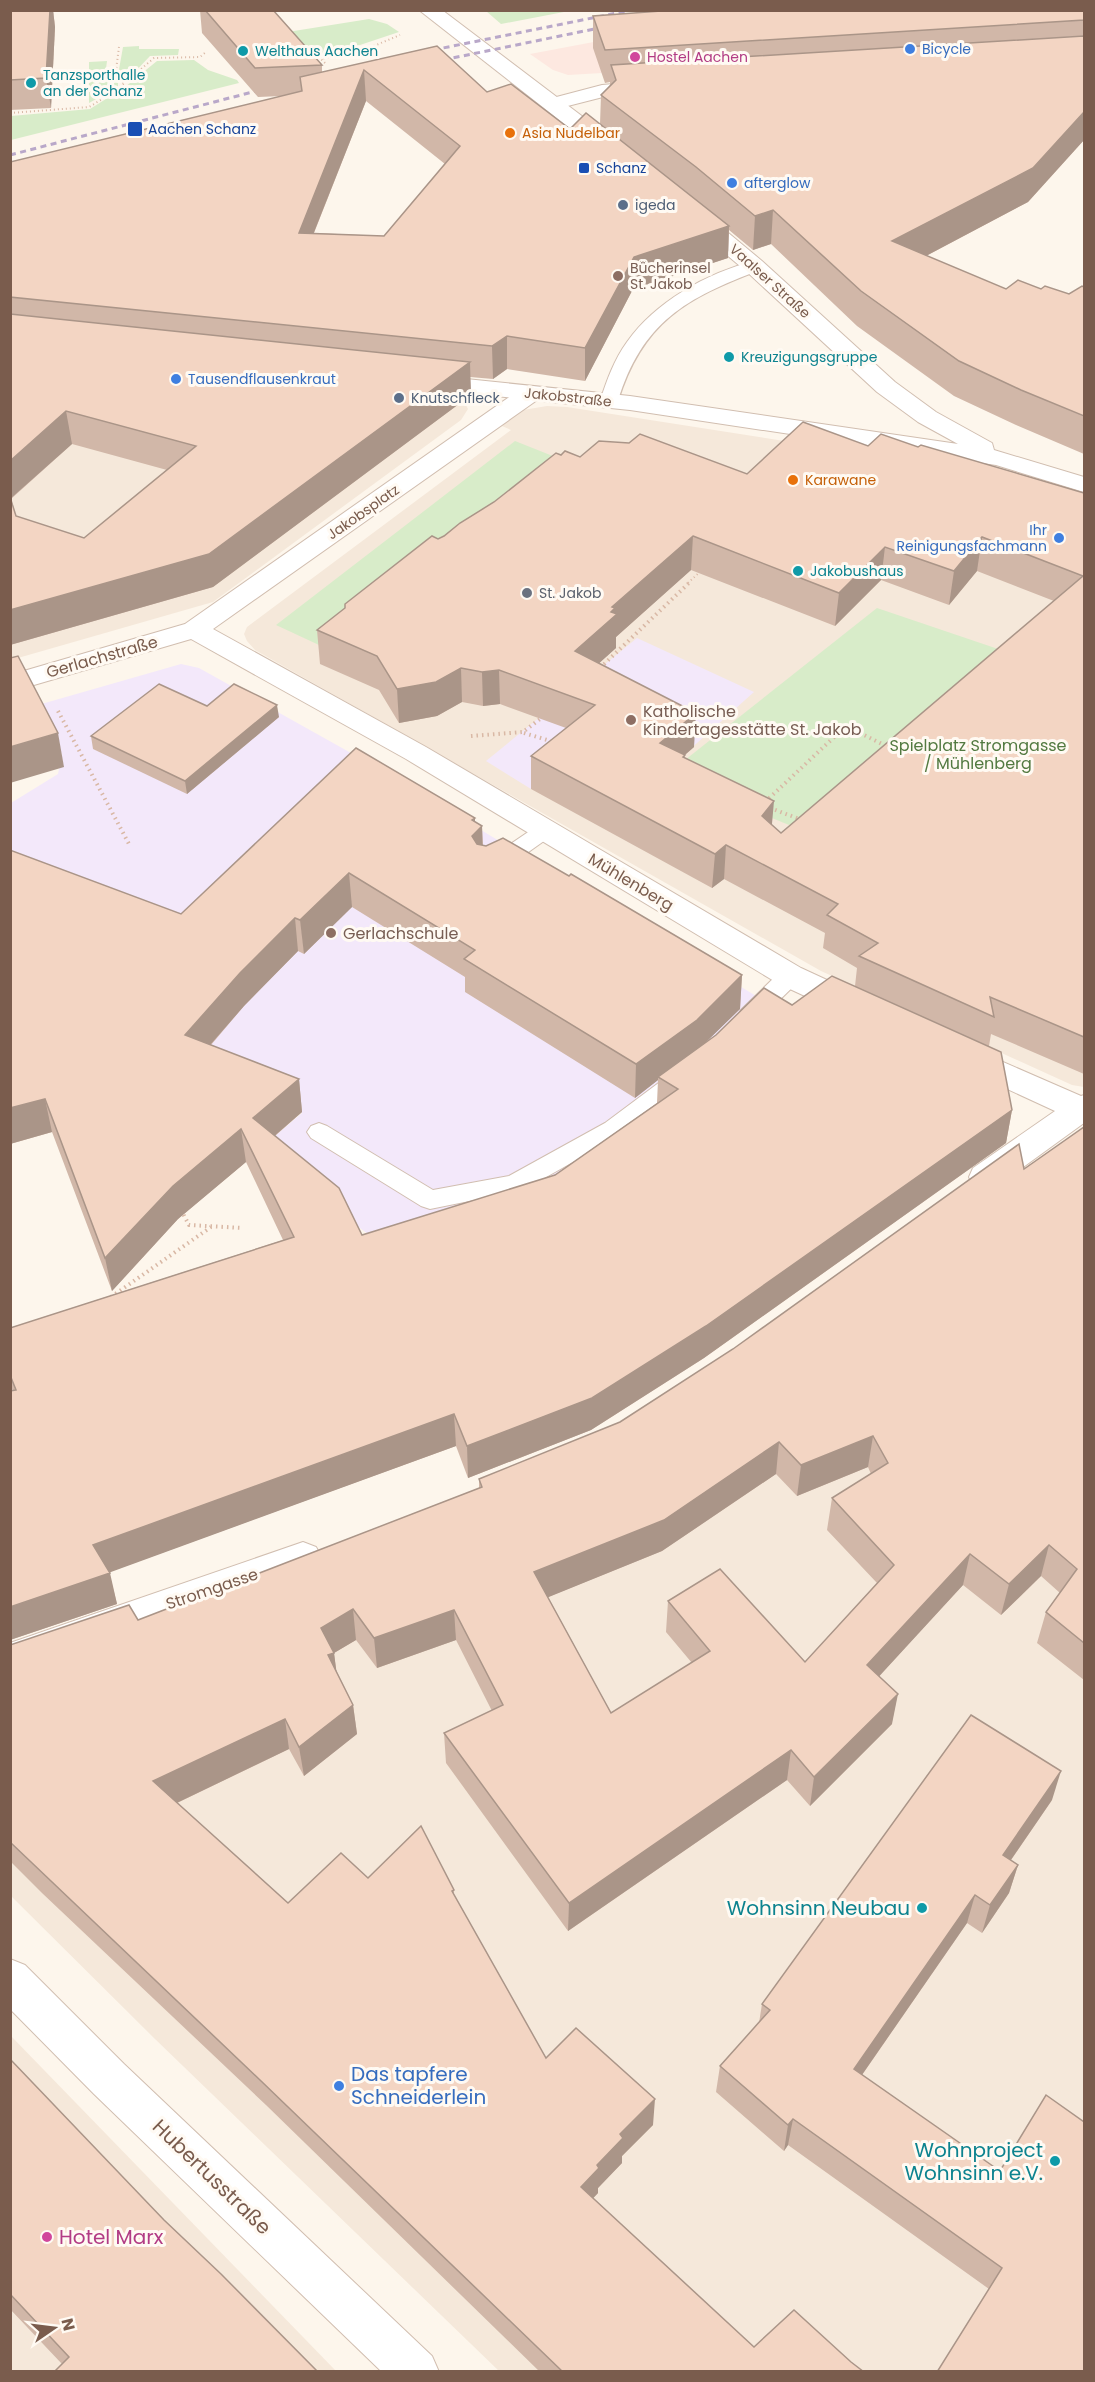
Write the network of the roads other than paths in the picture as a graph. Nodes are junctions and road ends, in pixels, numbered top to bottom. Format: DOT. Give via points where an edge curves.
graph roads {
  1 [pos="429,10"];
  2 [pos="670,85"];
  3 [pos="552,104"];
  4 [pos="632,166"];
  5 [pos="676,201"];
  6 [pos="754,266"];
  7 [pos="403,380"];
  8 [pos="531,393"];
  9 [pos="609,401"];
  10 [pos="1000,458"];
  11 [pos="1084,485"];
  12 [pos="194,630"];
  13 [pos="10,684"];
  14 [pos="544,831"];
  15 [pos="486,871"];
  16 [pos="790,976"];
  17 [pos="886,1020"];
  18 [pos="735,1030"];
  19 [pos="940,1045"];
  20 [pos="704,1061"];
  21 [pos="1082,1108"];
  22 [pos="318,1132"];
  23 [pos="955,1198"];
  24 [pos="336,1547"];
  25 [pos="10,1660"];
  26 [pos="10,1979"];
  27 [pos="416,2372"];
  1 -- 3 [label="street"];
  2 -- 3 [label="street" via="602,91"];
  3 -- 4 [label="street"];
  5 -- 6 [label="street, Vaalser Straße"];
  6 -- 9 [label="lane" via="699,288 645,330 623,361"];
  6 -- 10 [label="street, Vaalser Straße" via="886,387 927,417"];
  7 -- 8 [label="street, Jakobstraße"];
  8 -- 9 [label="street, Jakobstraße"];
  8 -- 12 [label="street, Jakobsplatz"];
  9 -- 10 [label="street, Jakobstraße"];
  10 -- 11 [label="street, Jakobstraße"];
  12 -- 13 [label="street, Gerlachstraße"];
  12 -- 14 [label="street, Mühlenberg" via="417,753"];
  14 -- 15 [label="lane"];
  14 -- 16 [label="street, Mühlenberg"];
  16 -- 17 [label="street, Mühlenberg"];
  16 -- 18 [label="lane"];
  19 -- 21 [label="street"];
  20 -- 22 [label="lane" via="614,1129 515,1184 430,1200"];
  21 -- 23 [label="street"];
  24 -- 25 [label="street, Stromgasse"];
  26 -- 27 [label="street, Hubertusstraße"];
}
